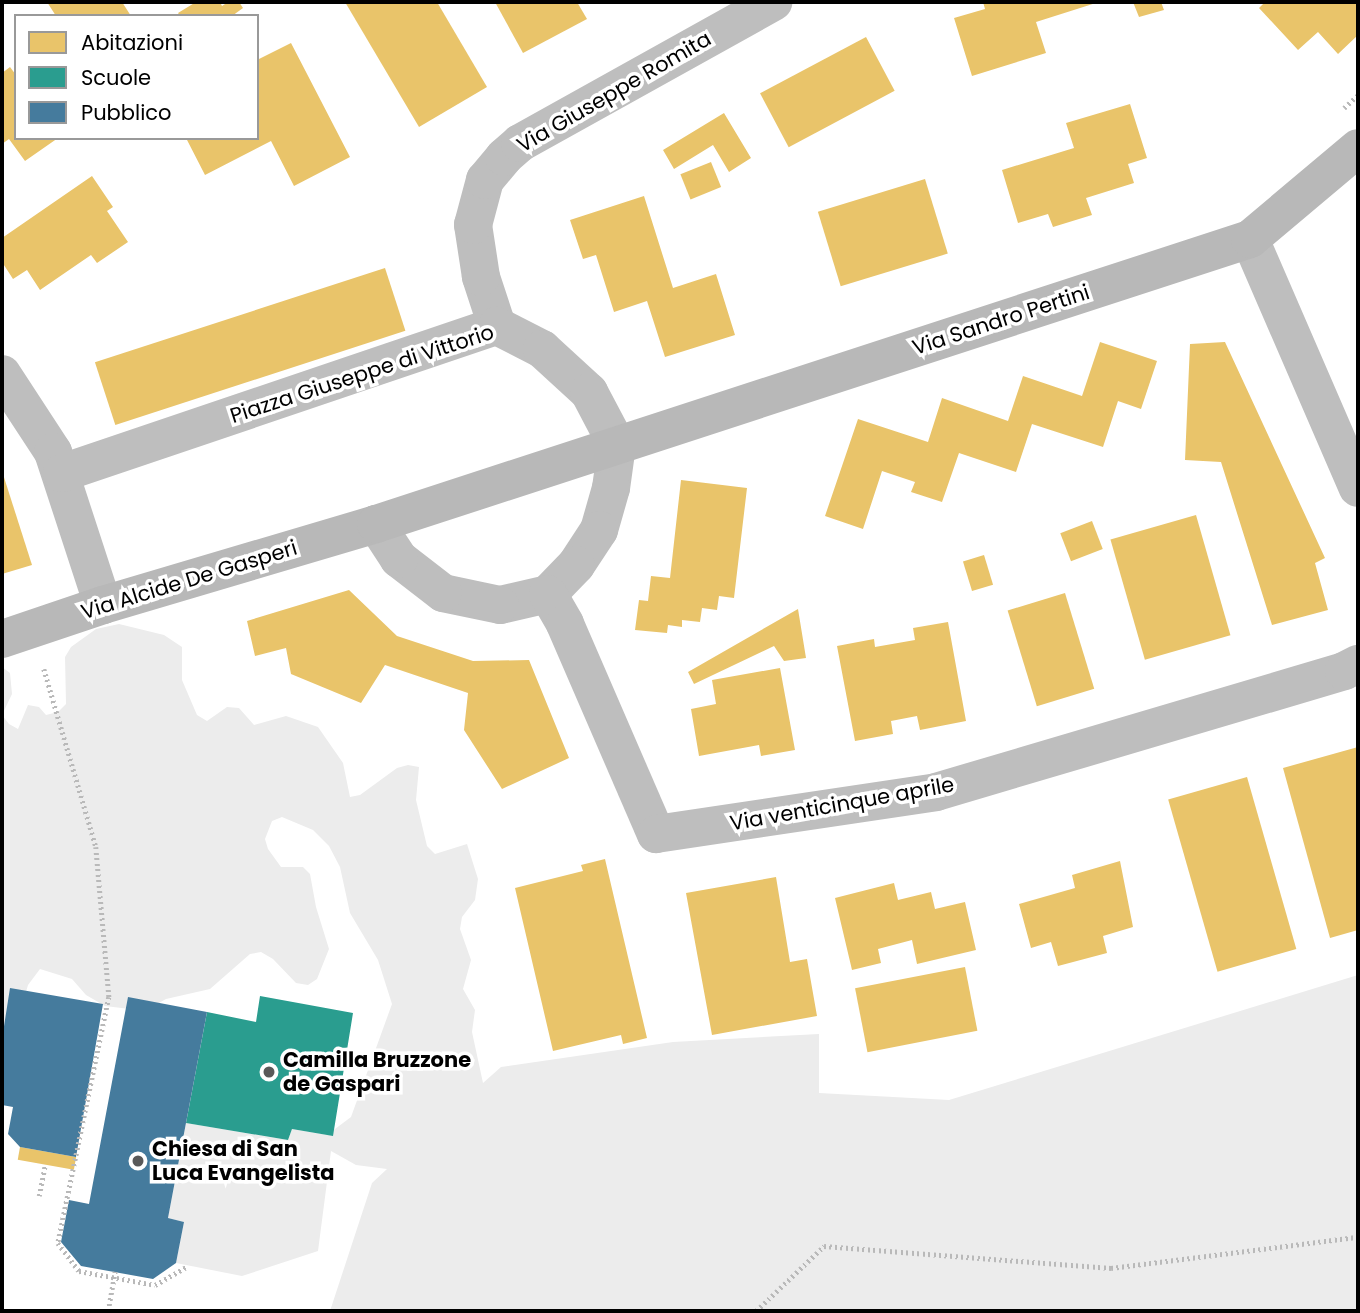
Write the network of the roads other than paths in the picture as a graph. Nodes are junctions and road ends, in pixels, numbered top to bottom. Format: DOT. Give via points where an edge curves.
graph roads {
  1 [pos="773,2"];
  2 [pos="1358,148"];
  3 [pos="1250,239"];
  4 [pos="497,326"];
  5 [pos="2,374"];
  6 [pos="617,445"];
  7 [pos="62,473"];
  8 [pos="1358,488"];
  9 [pos="376,524"];
  10 [pos="548,594"];
  11 [pos="103,605"];
  12 [pos="2,639"];
  13 [pos="1358,664"];
  1 -- 4 [label="street, Via Giuseppe Romita" via="520,143 504,157 485,180 473,225 475,252"];
  2 -- 3 [label="street, Via Sandro Pertini"];
  3 -- 6 [label="street, Via Sandro Pertini"];
  3 -- 8 [label="street"];
  4 -- 6 [label="street, Piazza Giuseppe di Vittorio" via="542,349 589,392"];
  4 -- 7 [label="street, Piazza Giuseppe di Vittorio"];
  5 -- 7 [label="street"];
  6 -- 9 [label="street"];
  6 -- 10 [label="street" via="599,530 576,565"];
  7 -- 11 [label="street"];
  9 -- 10 [label="street" via="399,559 443,593 500,605"];
  9 -- 11 [label="street, Via Alcide De Gasperi"];
  10 -- 13 [label="street, Via venticinque aprile" via="656,834 936,792"];
  11 -- 12 [label="street, Via Alcide De Gasperi"];
}
